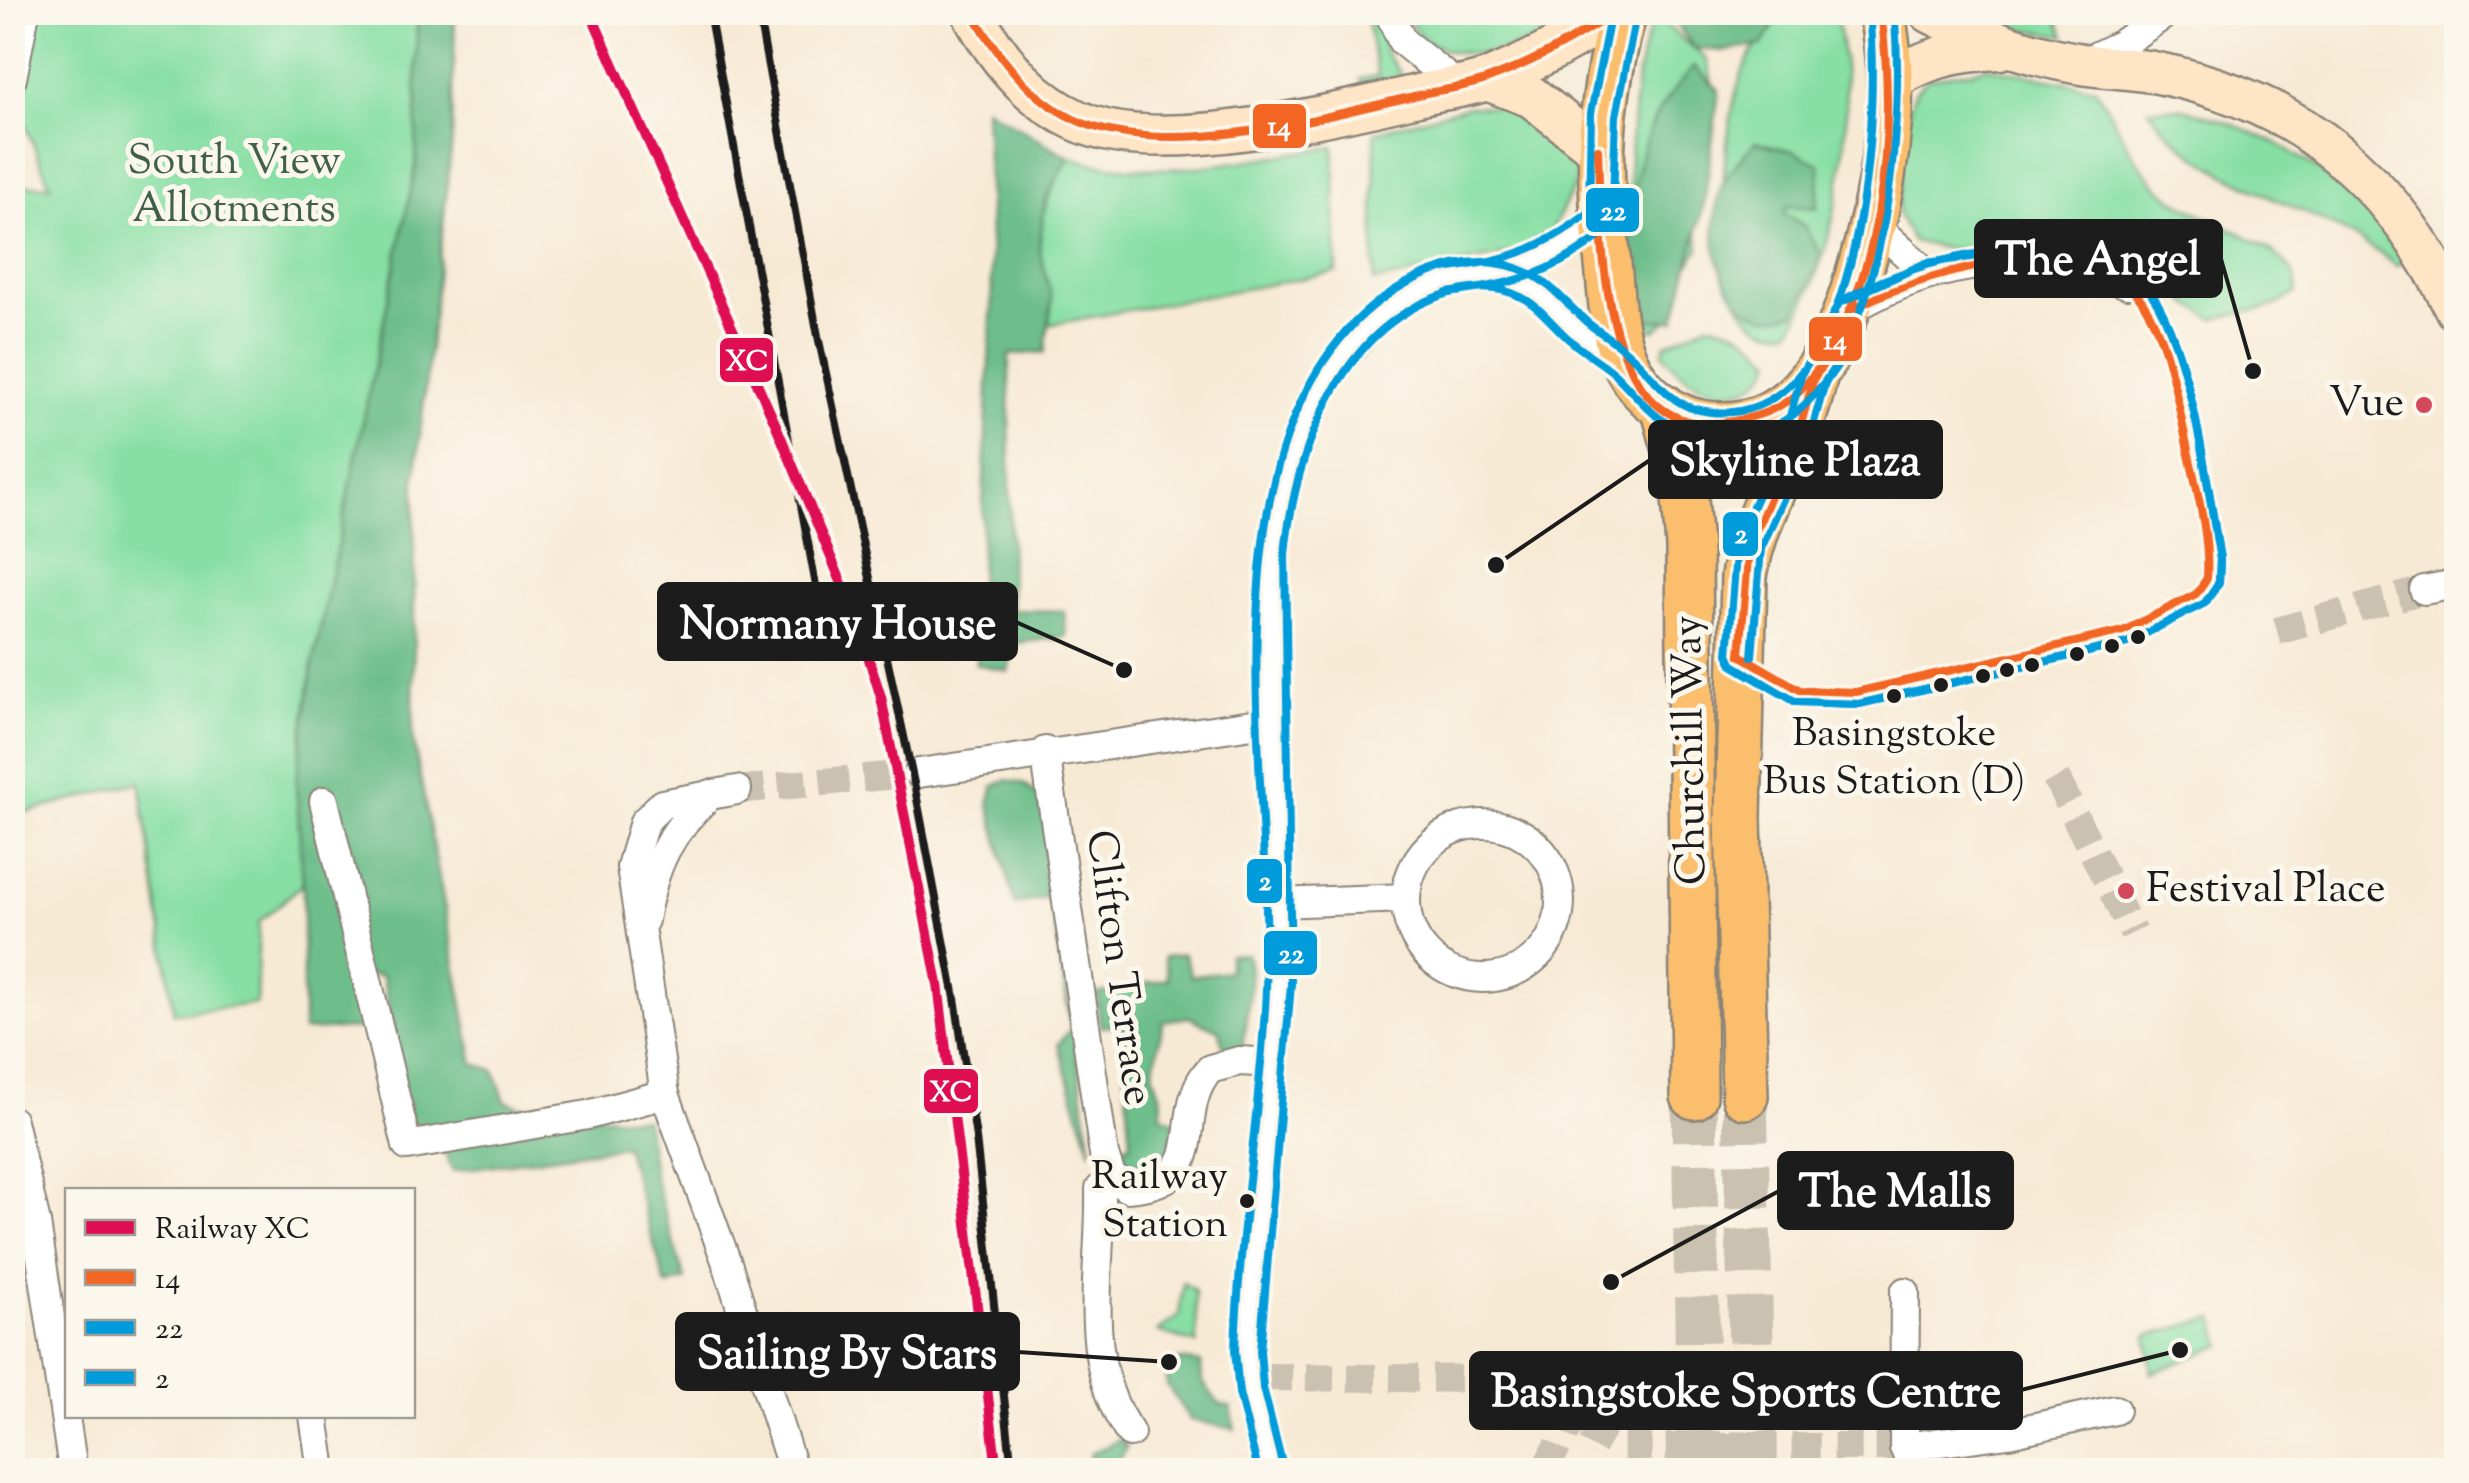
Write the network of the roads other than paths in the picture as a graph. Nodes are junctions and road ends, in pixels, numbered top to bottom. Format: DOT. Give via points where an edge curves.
graph roads {
  1 [pos="25,12"];
  2 [pos="972,12"];
  3 [pos="1389,12"];
  4 [pos="1621,12"];
  5 [pos="1881,12"];
  6 [pos="1930,12"];
  7 [pos="2162,14"];
  8 [pos="2009,48"];
  9 [pos="2080,64"];
  10 [pos="2158,73"];
  11 [pos="12,78"];
  12 [pos="1472,83"];
  13 [pos="1886,83"];
  14 [pos="1598,149"];
  15 [pos="1602,219"];
  16 [pos="1872,224"];
  17 [pos="1500,274"];
  18 [pos="1929,275"];
  19 [pos="2127,284"];
  20 [pos="2456,310"];
  21 [pos="1849,311"];
  22 [pos="1628,369"];
  23 [pos="1814,378"];
  24 [pos="1664,407"];
  25 [pos="2456,584"];
  26 [pos="2424,590"];
  27 [pos="1273,721"];
  28 [pos="1045,751"];
  29 [pos="919,773"];
  30 [pos="725,791"];
  31 [pos="324,801"];
  32 [pos="1406,898"];
  33 [pos="1278,903"];
  34 [pos="1274,1062"];
  35 [pos="1694,1096"];
  36 [pos="1745,1096"];
  37 [pos="668,1103"];
  38 [pos="12,1121"];
  39 [pos="1113,1189"];
  40 [pos="1905,1292"];
  41 [pos="2115,1410"];
  42 [pos="65,1417"];
  43 [pos="65,1418"];
  44 [pos="314,1418"];
  45 [pos="1130,1433"];
  46 [pos="1909,1459"];
  47 [pos="73,1470"];
  48 [pos="322,1470"];
  49 [pos="793,1470"];
  50 [pos="1271,1470"];
  1 -- 11 [label="street"];
  2 -- 12 [label="street" via="1008,67 1036,94 1075,120 1119,133 1239,128"];
  3 -- 12 [label="street" via="1402,42"];
  4 -- 12 [label="street" via="1558,49"];
  4 -- 14 [label="main road"];
  5 -- 13 [label="main road"];
  6 -- 8 [label="street"];
  7 -- 9 [label="street"];
  7 -- 10 [label="street"];
  8 -- 9 [label="street"];
  8 -- 13 [label="street" via="1956,51"];
  9 -- 10 [label="street"];
  10 -- 20 [label="street" via="2277,114 2354,165 2426,252"];
  12 -- 14 [label="street" via="1532,97"];
  13 -- 16 [label="main road" via="1883,176"];
  14 -- 15 [label="main road"];
  15 -- 17 [label="street" via="1554,255"];
  15 -- 22 [label="main road" via="1615,329"];
  16 -- 18 [label="street"];
  16 -- 21 [label="main road"];
  17 -- 22 [label="street" via="1530,286"];
  17 -- 27 [label="street" via="1437,284 1391,306 1349,346 1315,400 1290,461 1276,524"];
  18 -- 19 [label="street" via="2040,260"];
  18 -- 21 [label="street"];
  21 -- 23 [label="main road"];
  22 -- 24 [label="main road"];
  23 -- 24 [label="main road" via="1760,418 1717,426"];
  23 -- 36 [label="main road, Churchill Way" via="1797,438 1749,546 1744,576 1738,837"];
  24 -- 35 [label="main road, Churchill Way" via="1683,475 1689,546"];
  25 -- 26 [label="street"];
  27 -- 28 [label="street"];
  27 -- 33 [label="street"];
  28 -- 29 [label="street"];
  28 -- 39 [label="street, Clifton Terrace"];
  30 -- 37 [label="street" via="680,822 662,856 642,934"];
  31 -- 37 [label="street" via="407,1146"];
  32 -- 32 [label="street" via="1424,851 1444,834 1482,825 1519,833 1540,849 1560,896 1547,944 1508,974 1484,978 1437,964 1409,923"];
  32 -- 33 [label="street"];
  33 -- 34 [label="street"];
  34 -- 39 [label="street" via="1210,1069 1194,1094 1182,1162 1169,1178"];
  34 -- 50 [label="street" via="1248,1357"];
  37 -- 49 [label="street"];
  38 -- 42 [label="street" via="36,1223"];
  39 -- 45 [label="street" via="1096,1336 1114,1410"];
  40 -- 46 [label="street"];
  41 -- 46 [label="street"];
  43 -- 47 [label="street"];
  44 -- 48 [label="street"];
}
